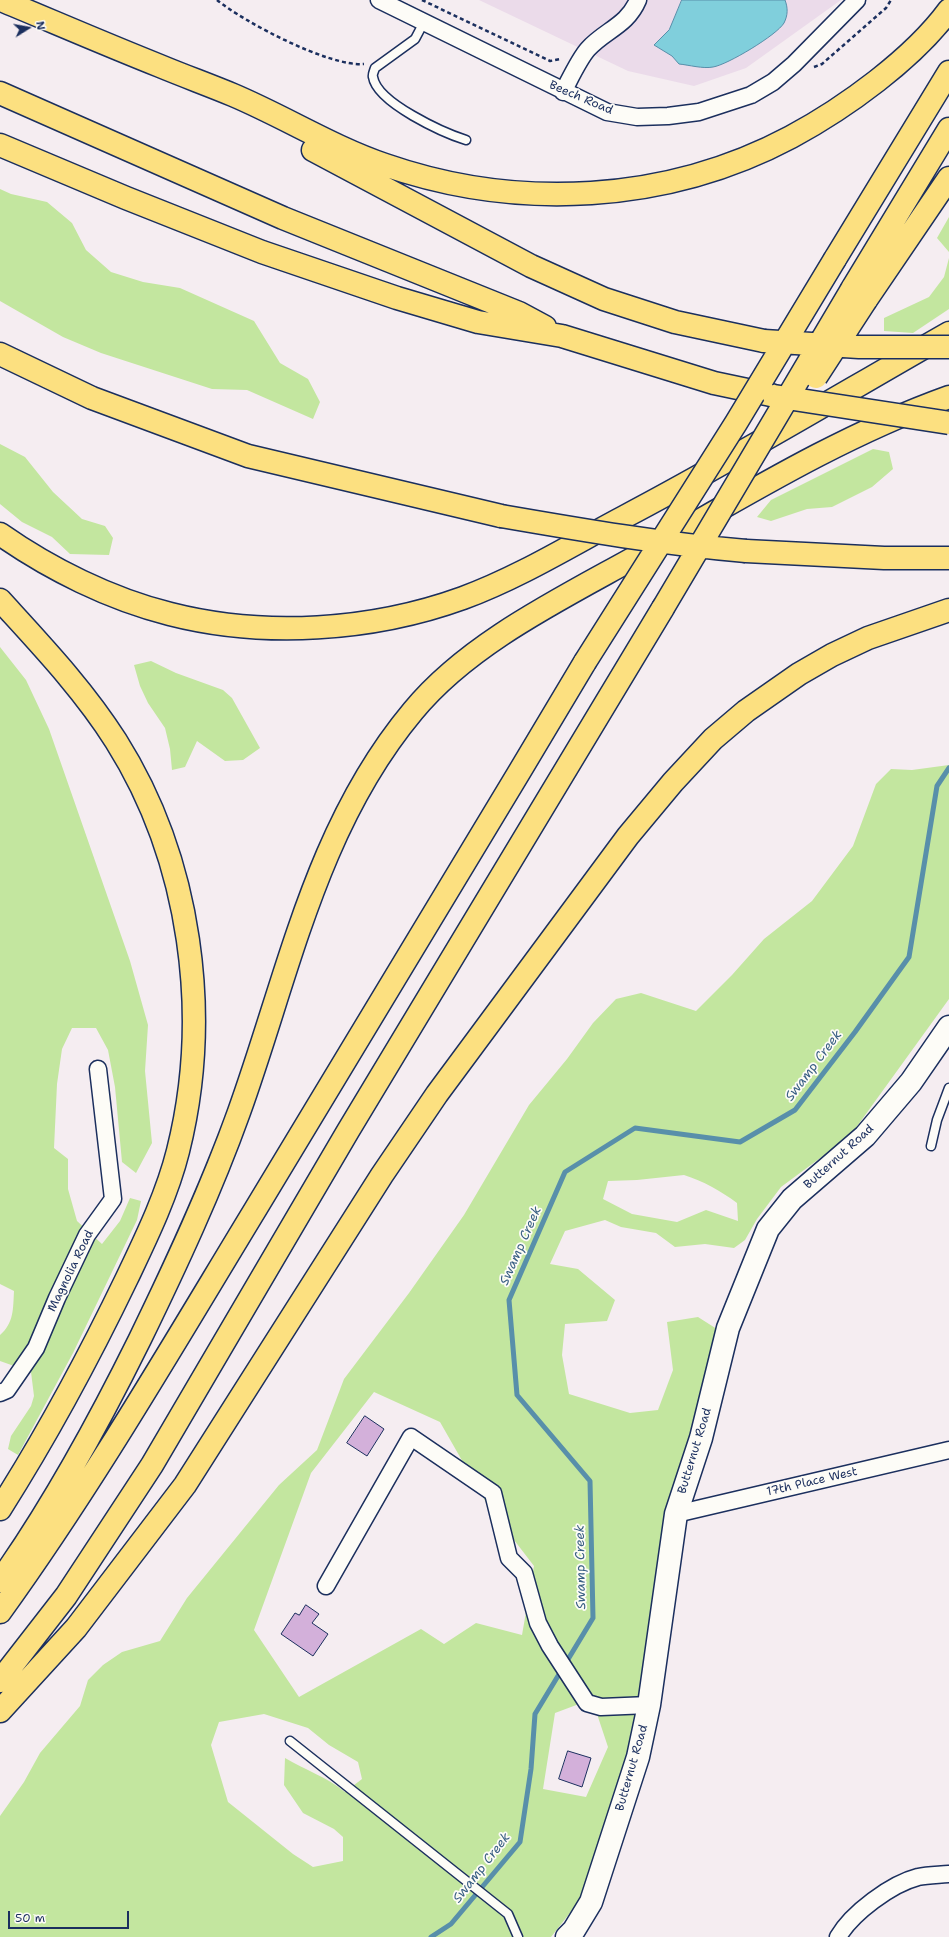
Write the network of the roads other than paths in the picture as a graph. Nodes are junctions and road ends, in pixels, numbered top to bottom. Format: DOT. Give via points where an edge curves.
graph roads {
  1 [pos="1,0"];
  2 [pos="379,0"];
  3 [pos="638,0"];
  4 [pos="857,0"];
  5 [pos="949,10"];
  6 [pos="424,22"];
  7 [pos="161,67"];
  8 [pos="949,72"];
  9 [pos="563,92"];
  10 [pos="0,93"];
  11 [pos="949,129"];
  12 [pos="466,140"];
  13 [pos="0,145"];
  14 [pos="949,178"];
  15 [pos="859,294"];
  16 [pos="949,333"];
  17 [pos="562,336"];
  18 [pos="949,346"];
  19 [pos="0,354"];
  20 [pos="949,398"];
  21 [pos="949,423"];
  22 [pos="0,534"];
  23 [pos="949,558"];
  24 [pos="0,600"];
  25 [pos="949,610"];
  26 [pos="949,1027"];
  27 [pos="98,1069"];
  28 [pos="949,1088"];
  29 [pos="931,1146"];
  30 [pos="2,1390"];
  31 [pos="949,1450"];
  32 [pos="0,1509"];
  33 [pos="676,1514"];
  34 [pos="0,1581"];
  35 [pos="326,1586"];
  36 [pos="0,1612"];
  37 [pos="0,1681"];
  38 [pos="649,1704"];
  39 [pos="0,1711"];
  40 [pos="290,1741"];
  41 [pos="949,1874"];
  42 [pos="518,1937"];
  43 [pos="567,1937"];
  44 [pos="838,1937"];
  1 -- 7 [label="highway"];
  2 -- 6 [label="street, Beech Road"];
  3 -- 9 [label="street" via="634,11 588,49"];
  4 -- 9 [label="street, Beech Road" via="773,82 751,95 726,105 699,112 637,117 607,112"];
  5 -- 7 [label="highway" via="914,49 875,82 813,125 776,145 742,160 672,182 593,193 514,193 469,188 425,178 342,148 235,96"];
  6 -- 9 [label="street, Beech Road"];
  6 -- 12 [label="lane" via="415,39 375,68 373,77 390,100 412,115 447,134"];
  7 -- 18 [label="highway, bridge" via="531,266 616,304 675,322 764,341 859,347"];
  8 -- 36 [label="highway, bridge" via="736,423 585,662 115,1441 37,1561"];
  10 -- 17 [label="highway" via="283,218 519,313"];
  11 -- 15 [label="highway"];
  13 -- 17 [label="highway" via="199,227 339,279 478,322"];
  14 -- 15 [label="highway"];
  15 -- 37 [label="highway, bridge" via="720,525 640,646 348,1131 152,1465 66,1596"];
  16 -- 22 [label="highway" via="666,495 522,571 464,597 392,618 350,625 263,627 170,614 91,585 51,565"];
  17 -- 21 [label="highway, bridge" via="714,383 771,395"];
  19 -- 23 [label="highway, bridge" via="92,398 248,456 501,516 697,547 884,558"];
  20 -- 34 [label="highway" via="828,449 537,613 475,653 415,708 365,780 342,820 324,861 286,966 239,1111 178,1262 116,1387 68,1476"];
  24 -- 32 [label="highway" via="90,704 116,742 140,786 159,829 174,879 189,950 194,992 192,1066 187,1106 178,1152 159,1206 97,1342"];
  25 -- 39 [label="highway" via="868,638 799,674 746,711 713,739 673,782 596,878 437,1094 185,1485 76,1628"];
  26 -- 33 [label="street, Butternut Road" via="911,1082 865,1136 792,1199 768,1230 728,1328 701,1438"];
  27 -- 30 [label="street, Magnolia Road" via="113,1199 87,1235 36,1348"];
  28 -- 29 [label="lane"];
  31 -- 33 [label="street, 17th Place West"];
  33 -- 38 [label="street, Butternut Road"];
  35 -- 38 [label="street" via="411,1437 493,1493 509,1558 524,1573 538,1623 587,1703 601,1707"];
  38 -- 43 [label="street, Butternut Road" via="638,1757 591,1902"];
  40 -- 42 [label="lane" via="508,1914"];
  41 -- 44 [label="street" via="918,1877 891,1890 864,1906"];
}
